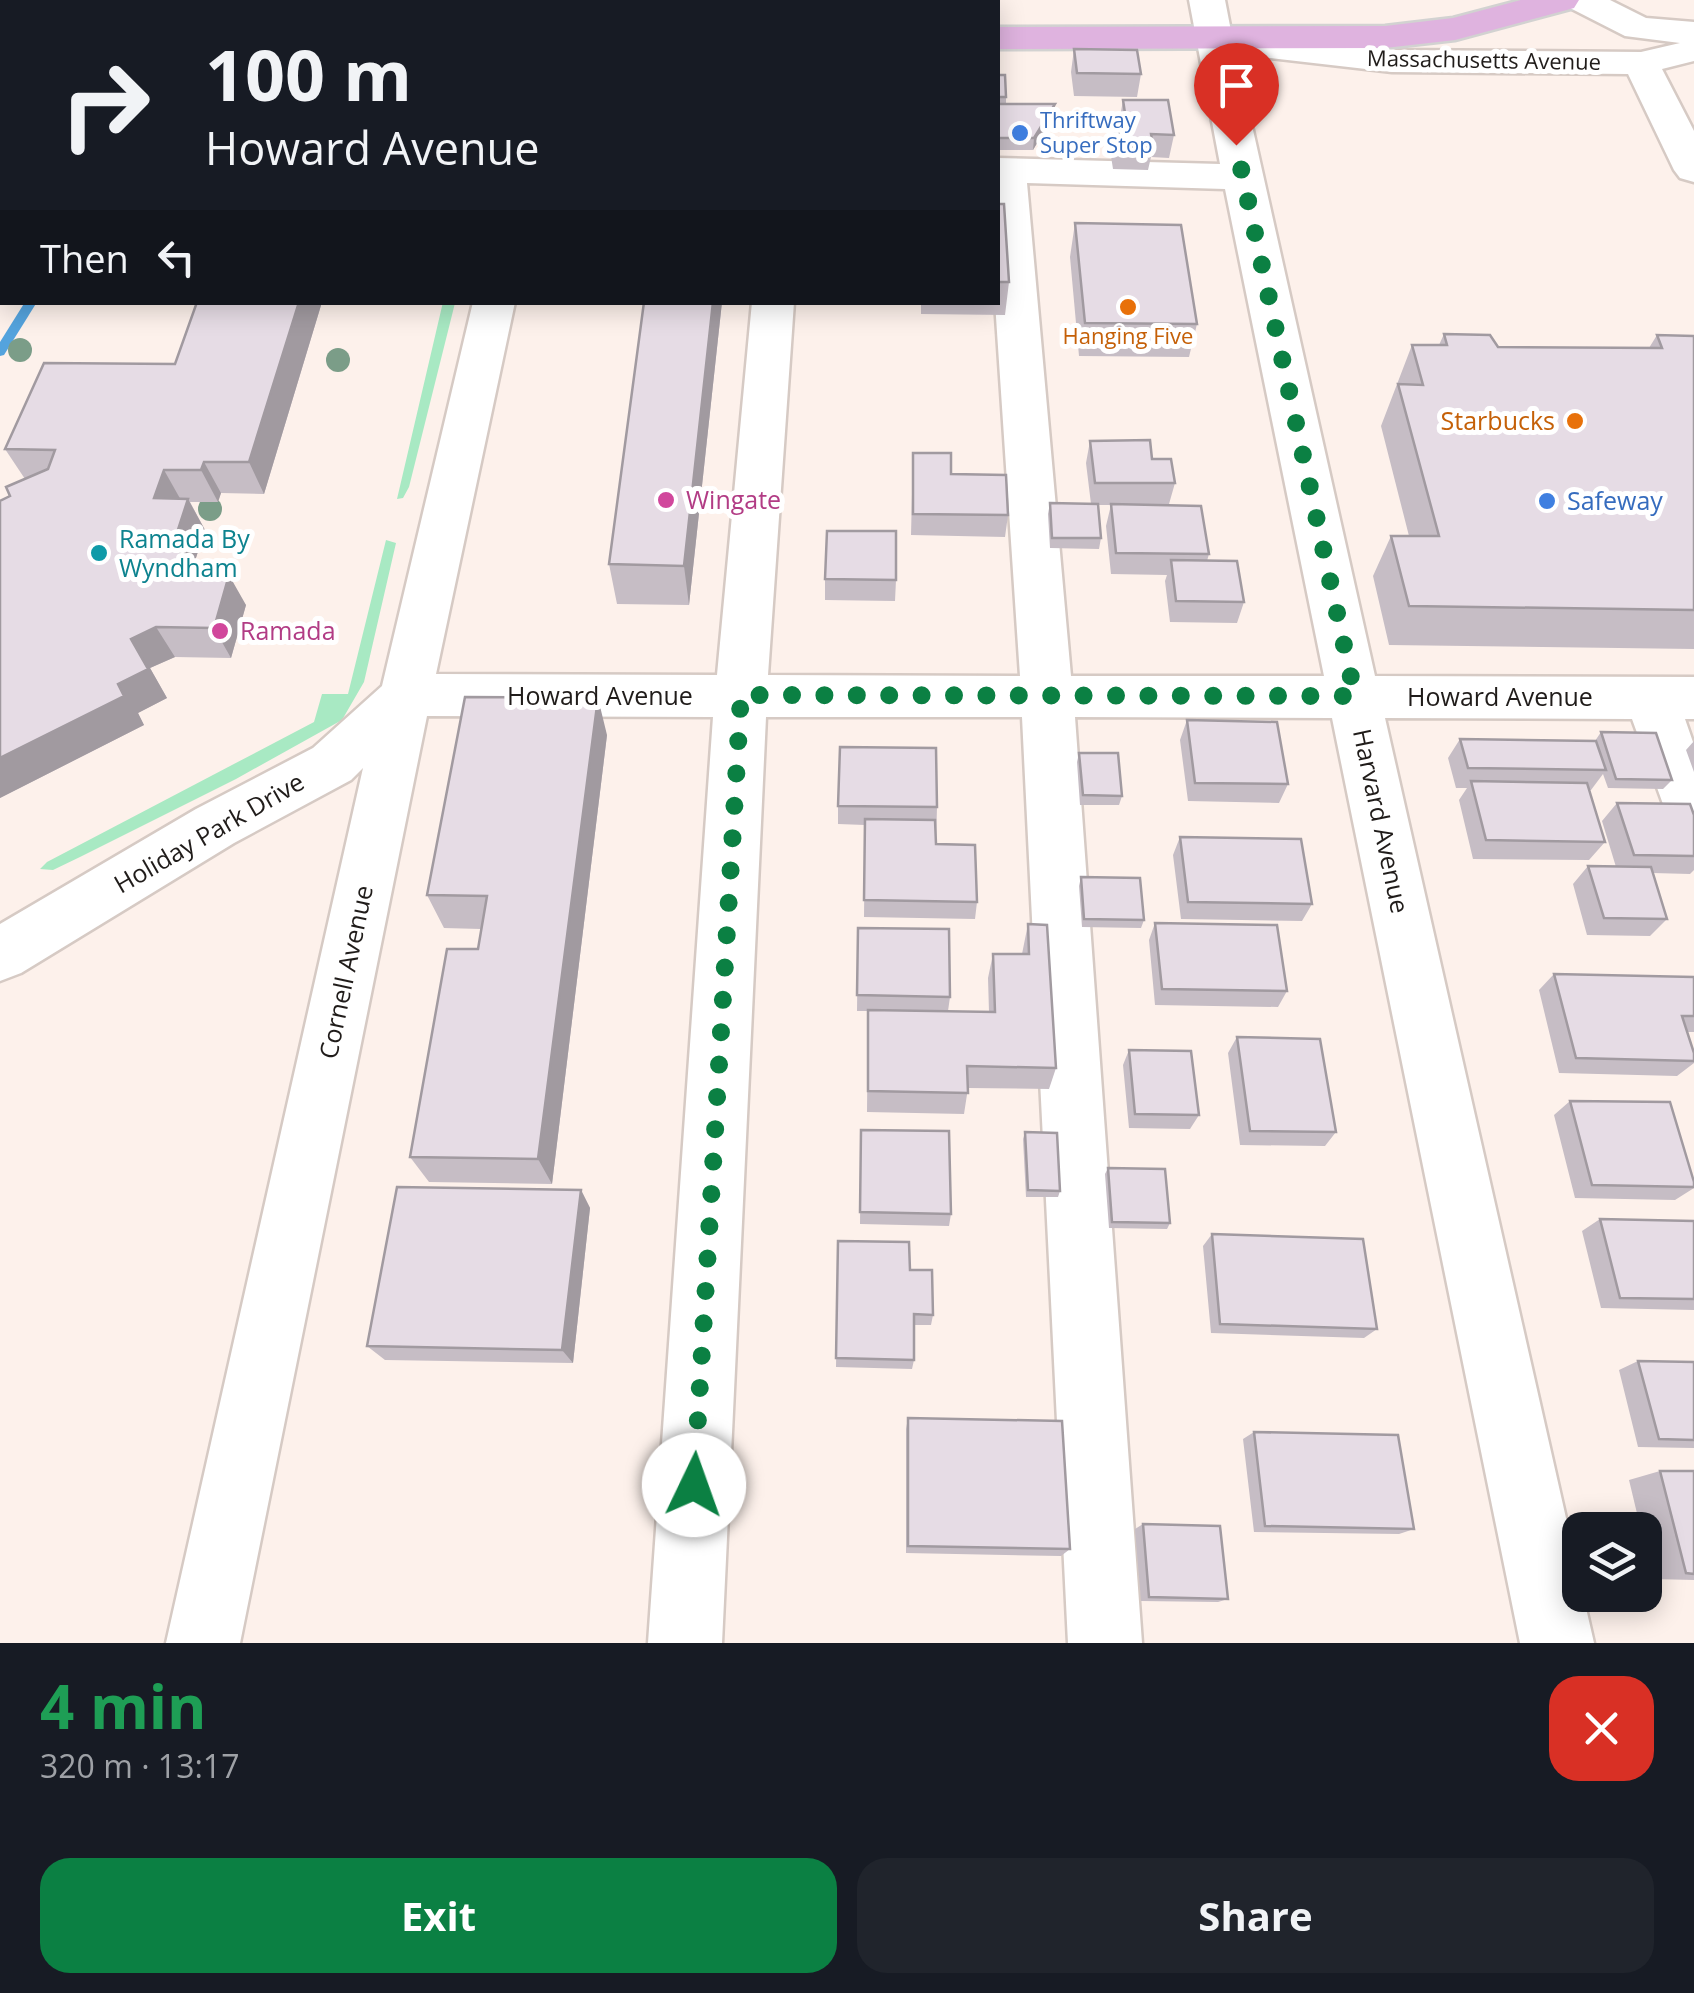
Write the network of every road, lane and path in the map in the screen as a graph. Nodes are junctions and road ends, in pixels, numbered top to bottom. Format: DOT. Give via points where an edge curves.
graph roads {
  1 [pos="1437,0"];
  2 [pos="1562,0"];
  3 [pos="1583,0"];
  4 [pos="1000,6"];
  5 [pos="1210,16"];
  6 [pos="1694,33"];
  7 [pos="1000,38"];
  8 [pos="1694,50"];
  9 [pos="1641,63"];
  10 [pos="1002,170"];
  11 [pos="1694,170"];
  12 [pos="1242,177"];
  13 [pos="1005,231"];
  14 [pos="493,305"];
  15 [pos="773,305"];
  16 [pos="406,695"];
  17 [pos="741,695"];
  18 [pos="1047,696"];
  19 [pos="1355,696"];
  20 [pos="1673,698"];
  21 [pos="1694,821"];
  22 [pos="0,955"];
  23 [pos="203,1643"];
  24 [pos="684,1643"];
  25 [pos="1105,1643"];
  26 [pos="1557,1643"];
  1 -- 5 [label="main road"];
  2 -- 5 [label="main road" via="1455,29 1385,37"];
  3 -- 6 [label="street, Massachusetts Avenue" via="1638,28"];
  4 -- 5 [label="main road"];
  5 -- 7 [label="main road"];
  5 -- 9 [label="street, Massachusetts Avenue" via="1392,61"];
  5 -- 12 [label="street, Harvard Avenue"];
  8 -- 9 [label="street, Massachusetts Avenue"];
  9 -- 11 [label="street"];
  10 -- 12 [label="street"];
  10 -- 13 [label="street"];
  12 -- 19 [label="street, Harvard Avenue"];
  13 -- 18 [label="street"];
  14 -- 16 [label="street, Cornell Avenue"];
  15 -- 17 [label="street"];
  16 -- 17 [label="street, Howard Avenue"];
  16 -- 22 [label="street, Holiday Park Drive" via="332,764"];
  16 -- 23 [label="street, Cornell Avenue"];
  17 -- 18 [label="street, Howard Avenue"];
  17 -- 24 [label="street"];
  18 -- 19 [label="street, Howard Avenue"];
  18 -- 25 [label="street"];
  19 -- 20 [label="street, Howard Avenue"];
  19 -- 26 [label="street, Harvard Avenue"];
  20 -- 21 [label="street"];
}
